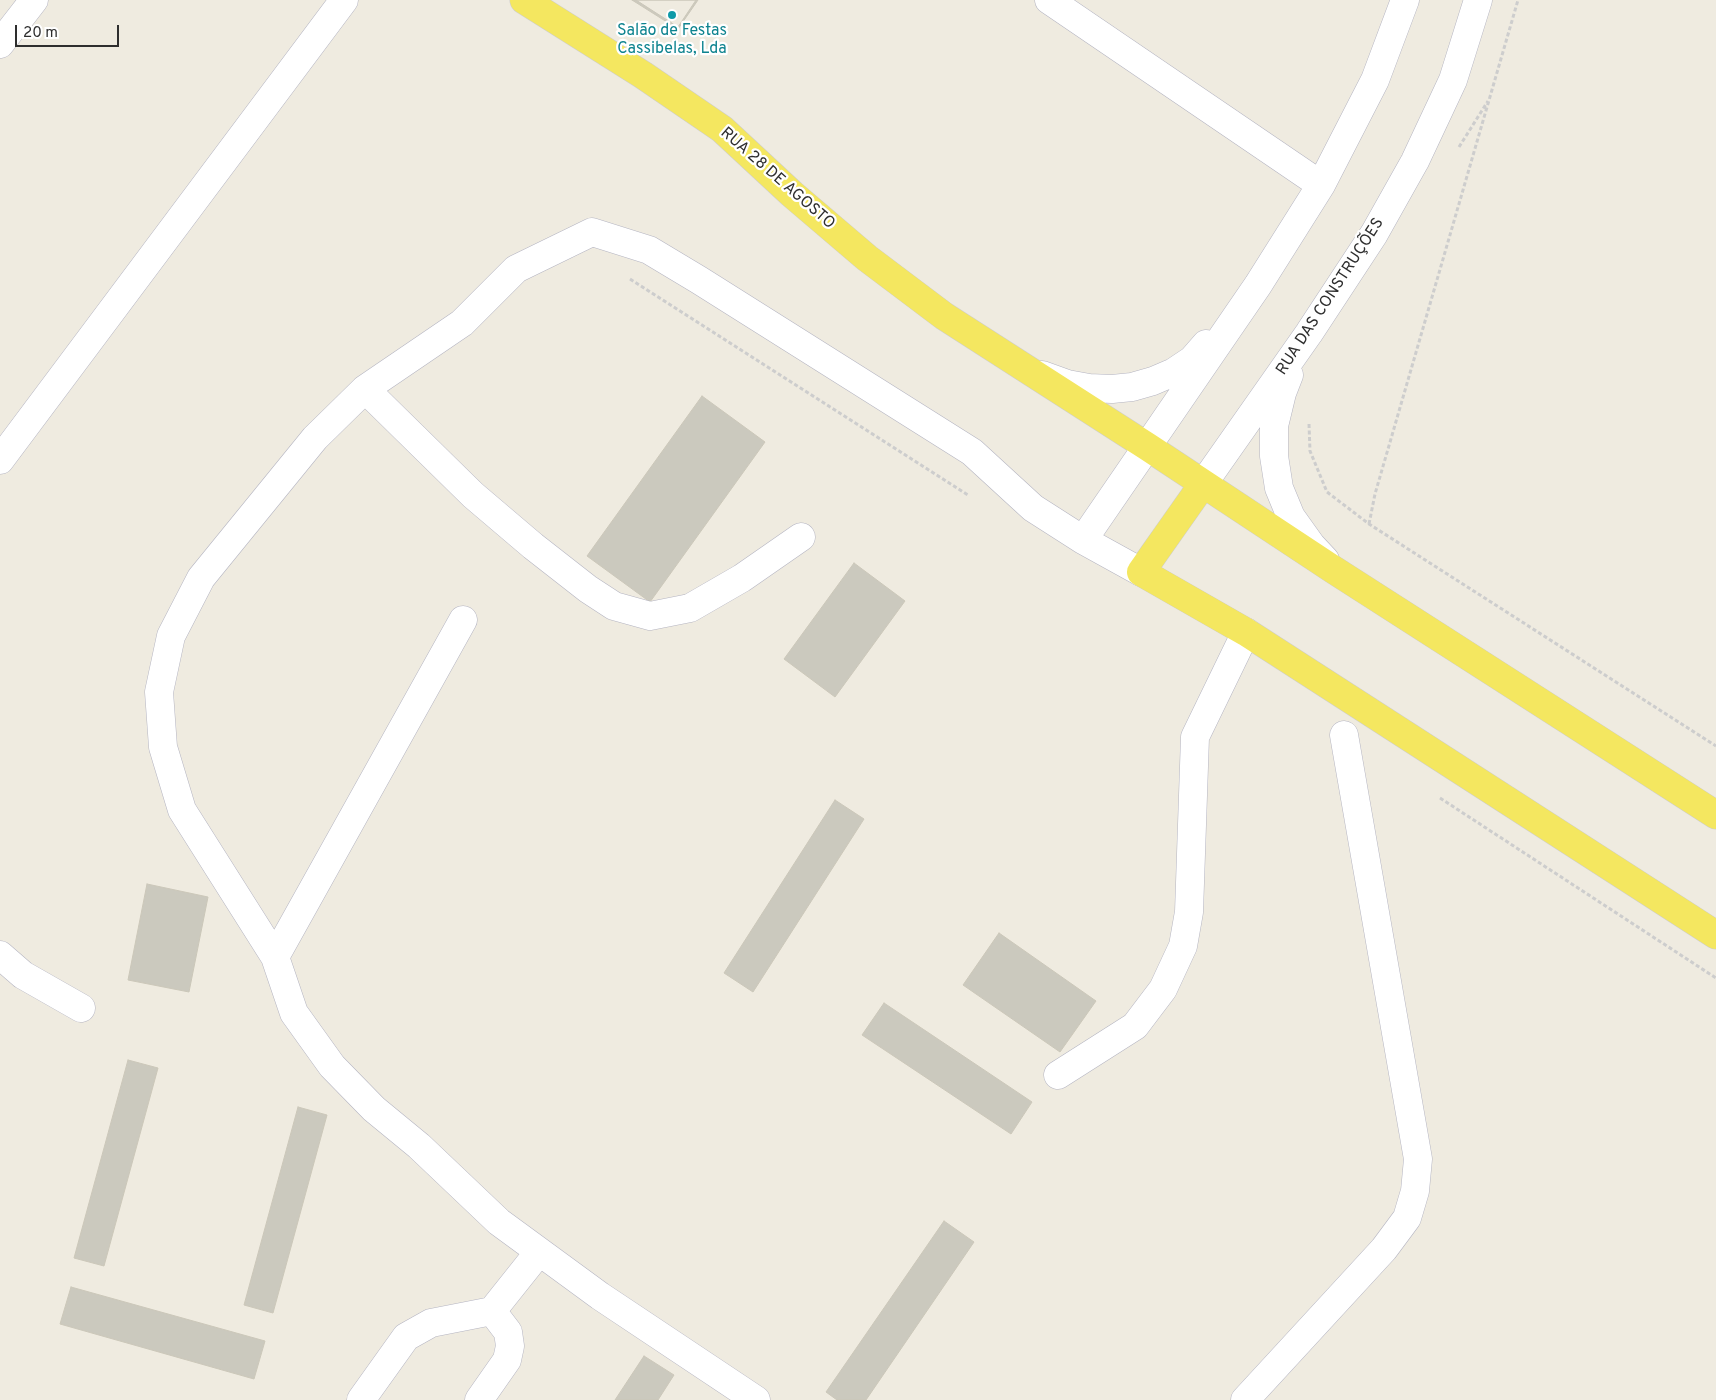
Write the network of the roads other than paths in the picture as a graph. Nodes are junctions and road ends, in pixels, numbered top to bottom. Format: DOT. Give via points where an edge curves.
graph roads {
  1 [pos="34,0"];
  2 [pos="344,0"];
  3 [pos="524,0"];
  4 [pos="1049,0"];
  5 [pos="1405,0"];
  6 [pos="1478,0"];
  7 [pos="0,44"];
  8 [pos="1321,185"];
  9 [pos="1258,285"];
  10 [pos="1309,333"];
  11 [pos="1023,367"];
  12 [pos="365,389"];
  13 [pos="1148,447"];
  14 [pos="0,460"];
  15 [pos="1203,484"];
  16 [pos="801,537"];
  17 [pos="1083,540"];
  18 [pos="1334,570"];
  19 [pos="1141,572"];
  20 [pos="464,620"];
  21 [pos="1246,632"];
  22 [pos="1344,736"];
  23 [pos="1716,815"];
  24 [pos="1716,935"];
  25 [pos="0,955"];
  26 [pos="275,957"];
  27 [pos="81,1008"];
  28 [pos="1058,1075"];
  29 [pos="539,1252"];
  30 [pos="492,1311"];
  31 [pos="361,1400"];
  32 [pos="479,1400"];
  33 [pos="756,1400"];
  34 [pos="1245,1400"];
  1 -- 7 [label="street"];
  2 -- 14 [label="street"];
  3 -- 11 [label="main road, RUA 28 DE AGOSTO" via="722,129 867,258 944,316"];
  4 -- 8 [label="street"];
  5 -- 8 [label="street" via="1374,80"];
  6 -- 10 [label="street, RUA DAS CONSTRUÇÕES" via="1453,80 1414,161 1374,234"];
  8 -- 9 [label="street"];
  9 -- 11 [label="street" via="1192,360 1152,382 1112,389 1090,388 1068,384"];
  9 -- 13 [label="street"];
  10 -- 15 [label="street, RUA DAS CONSTRUÇÕES"];
  10 -- 18 [label="street" via="1282,393 1274,426 1274,456 1279,488 1291,517"];
  11 -- 13 [label="main road, RUA 28 DE AGOSTO"];
  12 -- 16 [label="street" via="473,495 533,546 614,606 650,616 690,608 742,578"];
  12 -- 17 [label="street" via="462,323 516,269 592,232 648,250 699,280 972,452 1033,508"];
  12 -- 26 [label="street" via="315,438 201,578 170,636 159,692 163,747 182,810"];
  13 -- 15 [label="main road, RUA 28 DE AGOSTO"];
  13 -- 17 [label="street"];
  15 -- 18 [label="main road, RUA 28 DE AGOSTO"];
  15 -- 19 [label="main road, RUA DAS CONSTRUÇÕES"];
  17 -- 19 [label="street"];
  18 -- 23 [label="main road, RUA 28 DE AGOSTO"];
  19 -- 21 [label="main road"];
  20 -- 26 [label="street"];
  21 -- 24 [label="main road"];
  21 -- 28 [label="street" via="1196,737 1189,912 1184,946 1162,989 1135,1026"];
  22 -- 34 [label="street" via="1418,1158 1416,1191 1407,1218 1384,1249"];
  25 -- 27 [label="street" via="23,975"];
  26 -- 29 [label="street" via="294,1013 332,1066 374,1109 420,1146 499,1222"];
  29 -- 30 [label="street"];
  29 -- 33 [label="street"];
  30 -- 31 [label="street" via="431,1322 406,1337"];
  30 -- 32 [label="street" via="508,1332 510,1346 507,1360"];
}
